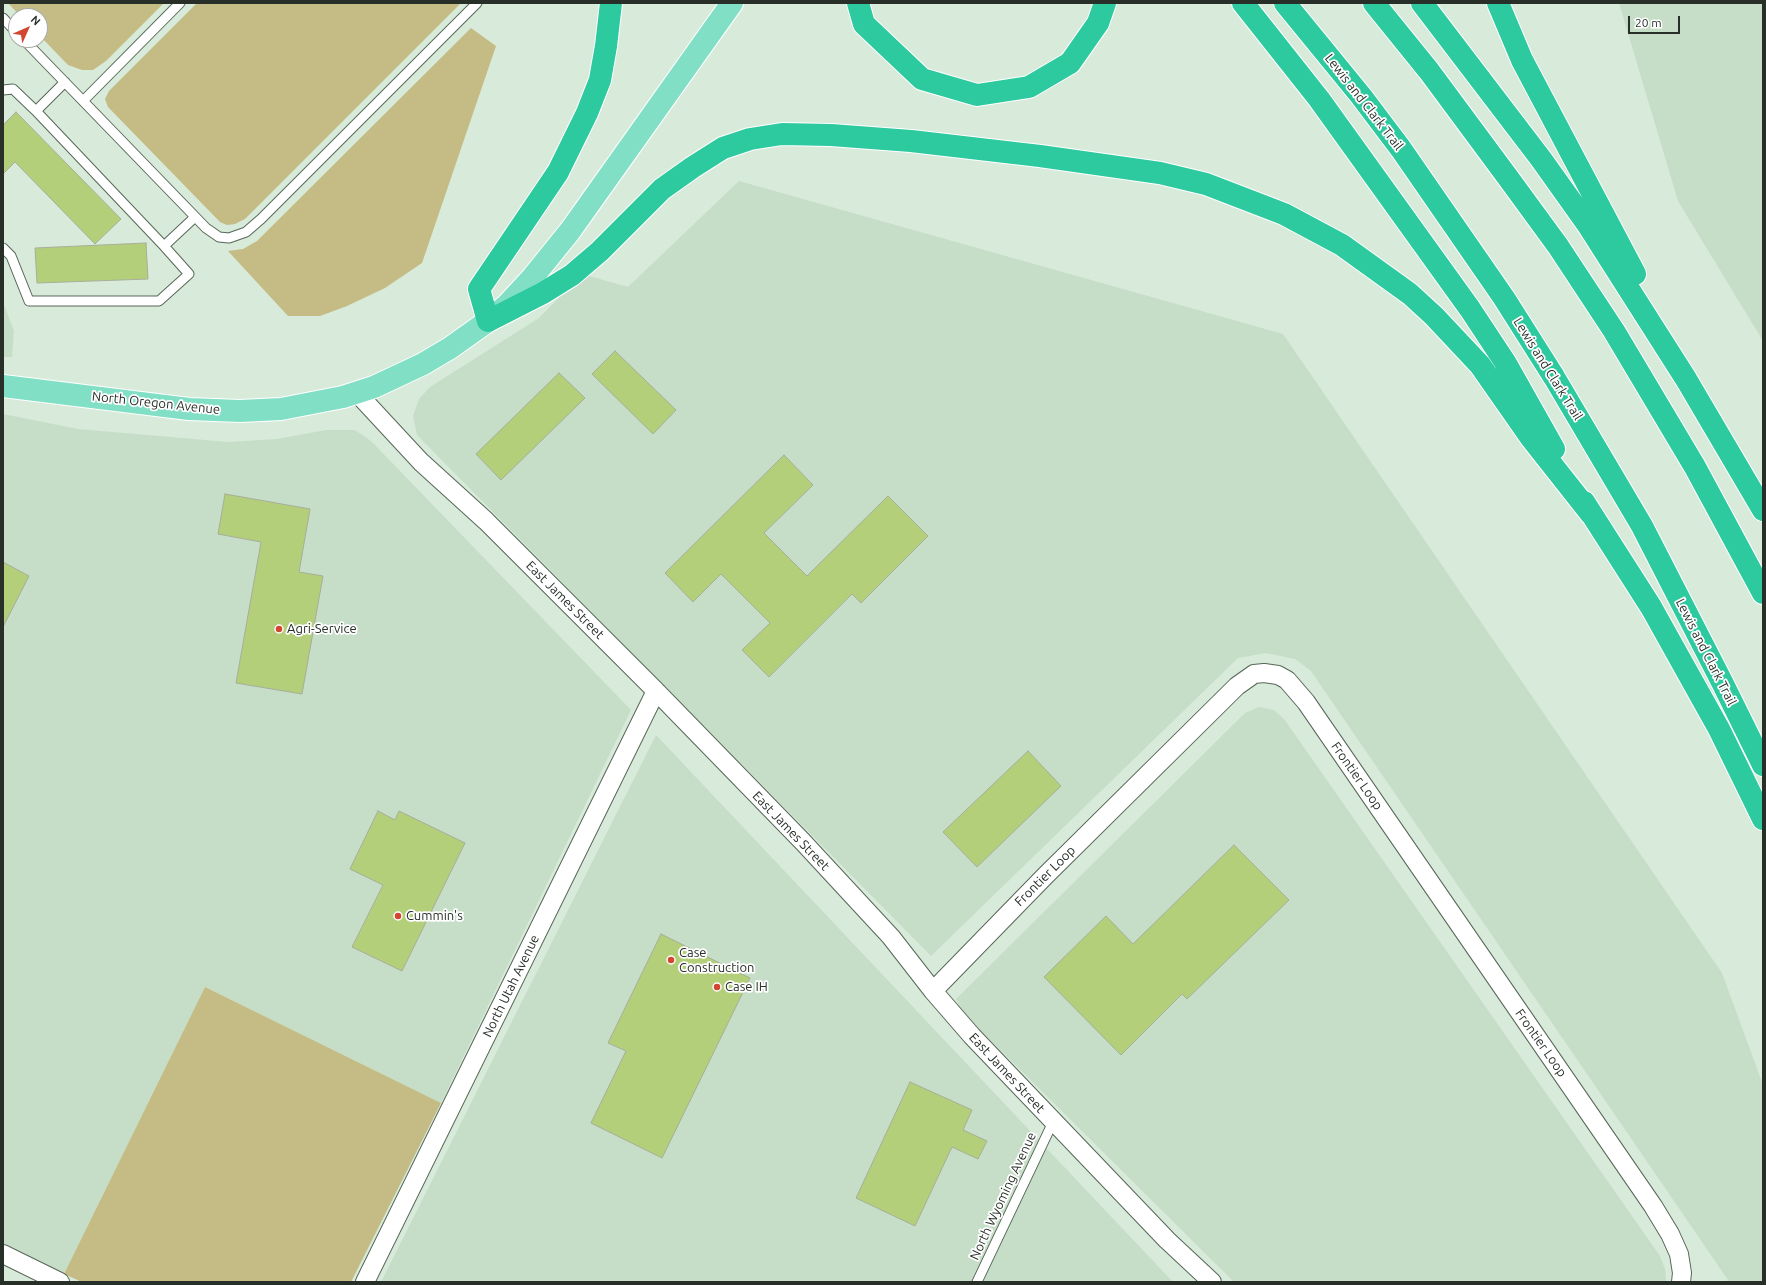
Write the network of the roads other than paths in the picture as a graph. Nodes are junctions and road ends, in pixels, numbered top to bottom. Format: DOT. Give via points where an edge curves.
graph roads {
  1 [pos="180,3"];
  2 [pos="477,3"];
  3 [pos="611,3"];
  4 [pos="732,3"];
  5 [pos="858,3"];
  6 [pos="1105,3"];
  7 [pos="1243,3"];
  8 [pos="1285,3"];
  9 [pos="1374,3"];
  10 [pos="1422,3"];
  11 [pos="1498,3"];
  12 [pos="32,48"];
  13 [pos="65,82"];
  14 [pos="3,90"];
  15 [pos="83,101"];
  16 [pos="36,111"];
  17 [pos="194,217"];
  18 [pos="164,246"];
  19 [pos="3,248"];
  20 [pos="488,321"];
  21 [pos="1686,379"];
  22 [pos="3,386"];
  23 [pos="357,393"];
  24 [pos="1763,510"];
  25 [pos="1591,514"];
  26 [pos="1763,593"];
  27 [pos="656,691"];
  28 [pos="1763,765"];
  29 [pos="1763,819"];
  30 [pos="933,991"];
  31 [pos="1053,1122"];
  32 [pos="3,1254"];
  33 [pos="60,1282"];
  34 [pos="365,1282"];
  35 [pos="977,1282"];
  36 [pos="1212,1282"];
  37 [pos="1681,1282"];
  1 -- 15 [label="lane"];
  2 -- 17 [label="lane" via="246,232 235,237 219,237"];
  3 -- 20 [label="highway" via="600,80 587,112 558,172 479,289"];
  4 -- 20 [label="main road, North Oregon Avenue" via="570,231 532,278"];
  5 -- 6 [label="highway" via="864,24 922,79 977,95 1029,86 1070,63 1098,23"];
  7 -- 25 [label="highway" via="1323,104 1470,309 1505,362"];
  8 -- 28 [label="highway, Lewis and Clark Trail" via="1401,149 1504,298 1554,377 1642,526"];
  9 -- 26 [label="highway" via="1429,71 1509,178 1610,324 1695,467"];
  10 -- 21 [label="highway" via="1588,225"];
  11 -- 21 [label="highway" via="1522,60 1640,285"];
  12 -- 13 [label="lane"];
  13 -- 15 [label="lane"];
  13 -- 16 [label="lane"];
  14 -- 16 [label="lane" via="13,89"];
  15 -- 17 [label="lane"];
  16 -- 18 [label="lane"];
  17 -- 18 [label="lane"];
  18 -- 19 [label="lane" via="189,274 159,301 29,301 11,256"];
  20 -- 23 [label="main road, North Oregon Avenue" via="423,364"];
  20 -- 25 [label="highway" via="572,275 600,251 662,188 723,148 750,139 782,134 831,135 1040,156 1160,173 1206,184 1284,214 1342,245 1410,294 1480,365 1531,438"];
  21 -- 24 [label="highway"];
  22 -- 23 [label="main road, North Oregon Avenue" via="189,409 240,411 323,402"];
  23 -- 27 [label="street, East James Street" via="421,462 486,521"];
  25 -- 29 [label="highway" via="1651,607 1719,729"];
  27 -- 30 [label="street, East James Street" via="859,902 891,937"];
  27 -- 34 [label="street, North Utah Avenue"];
  30 -- 31 [label="street, East James Street"];
  30 -- 37 [label="street, Frontier Loop" via="1236,686 1254,674 1278,675 1287,680 1306,702 1653,1206 1677,1249 1681,1264"];
  31 -- 35 [label="lane, North Wyoming Avenue"];
  31 -- 36 [label="street, East James Street" via="1167,1240"];
  32 -- 33 [label="street"];
}
